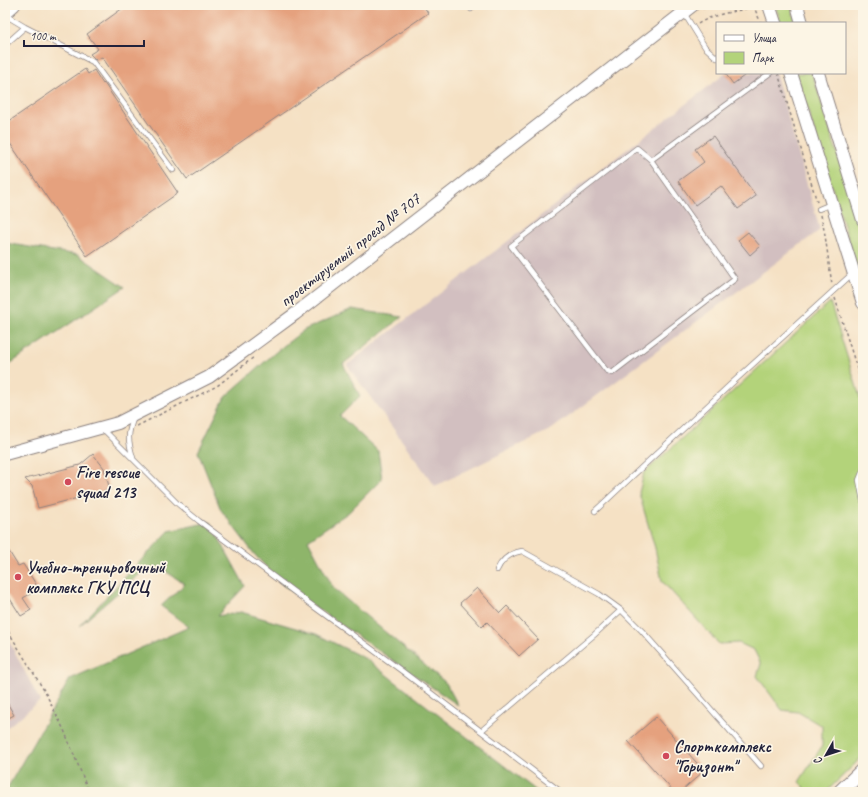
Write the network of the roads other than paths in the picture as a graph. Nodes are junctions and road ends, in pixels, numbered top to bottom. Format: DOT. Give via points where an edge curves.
graph roads {
  1 [pos="14,5"];
  2 [pos="769,5"];
  3 [pos="797,5"];
  4 [pos="688,9"];
  5 [pos="5,14"];
  6 [pos="775,22"];
  7 [pos="802,22"];
  8 [pos="25,27"];
  9 [pos="5,45"];
  10 [pos="716,57"];
  11 [pos="769,74"];
  12 [pos="791,74"];
  13 [pos="818,74"];
  14 [pos="651,160"];
  15 [pos="173,170"];
  16 [pos="832,204"];
  17 [pos="819,209"];
  18 [pos="863,220"];
  19 [pos="854,273"];
  20 [pos="863,303"];
  21 [pos="135,414"];
  22 [pos="101,428"];
  23 [pos="5,454"];
  24 [pos="133,460"];
  25 [pos="863,470"];
  26 [pos="863,501"];
  27 [pos="596,511"];
  28 [pos="497,570"];
  29 [pos="621,610"];
  30 [pos="482,731"];
  31 [pos="761,766"];
  32 [pos="863,770"];
  33 [pos="561,792"];
  34 [pos="840,792"];
  1 -- 5 [label="street"];
  2 -- 6 [label="street"];
  3 -- 7 [label="street"];
  4 -- 10 [label="lane" via="693,27 704,46"];
  4 -- 21 [label="street, проектируемый проезд № 707" via="295,314 208,377"];
  5 -- 8 [label="lane"];
  8 -- 9 [label="lane"];
  8 -- 15 [label="lane" via="92,62"];
  11 -- 14 [label="lane"];
  12 -- 16 [label="street"];
  13 -- 18 [label="street"];
  14 -- 14 [label="lane" via="637,148 511,246 606,370 612,373 735,279"];
  16 -- 17 [label="lane"];
  16 -- 19 [label="street"];
  19 -- 20 [label="street"];
  19 -- 27 [label="lane"];
  21 -- 22 [label="street, проектируемый проезд № 707"];
  21 -- 24 [label="lane" via="128,431 128,444"];
  22 -- 23 [label="street, проектируемый проезд № 707"];
  22 -- 24 [label="lane"];
  24 -- 30 [label="lane" via="199,521"];
  25 -- 26 [label="lane" via="858,480"];
  28 -- 29 [label="lane" via="500,563 512,553 522,551 592,590"];
  29 -- 30 [label="lane"];
  29 -- 31 [label="lane"];
  30 -- 33 [label="lane"];
  32 -- 34 [label="main road"];
}
